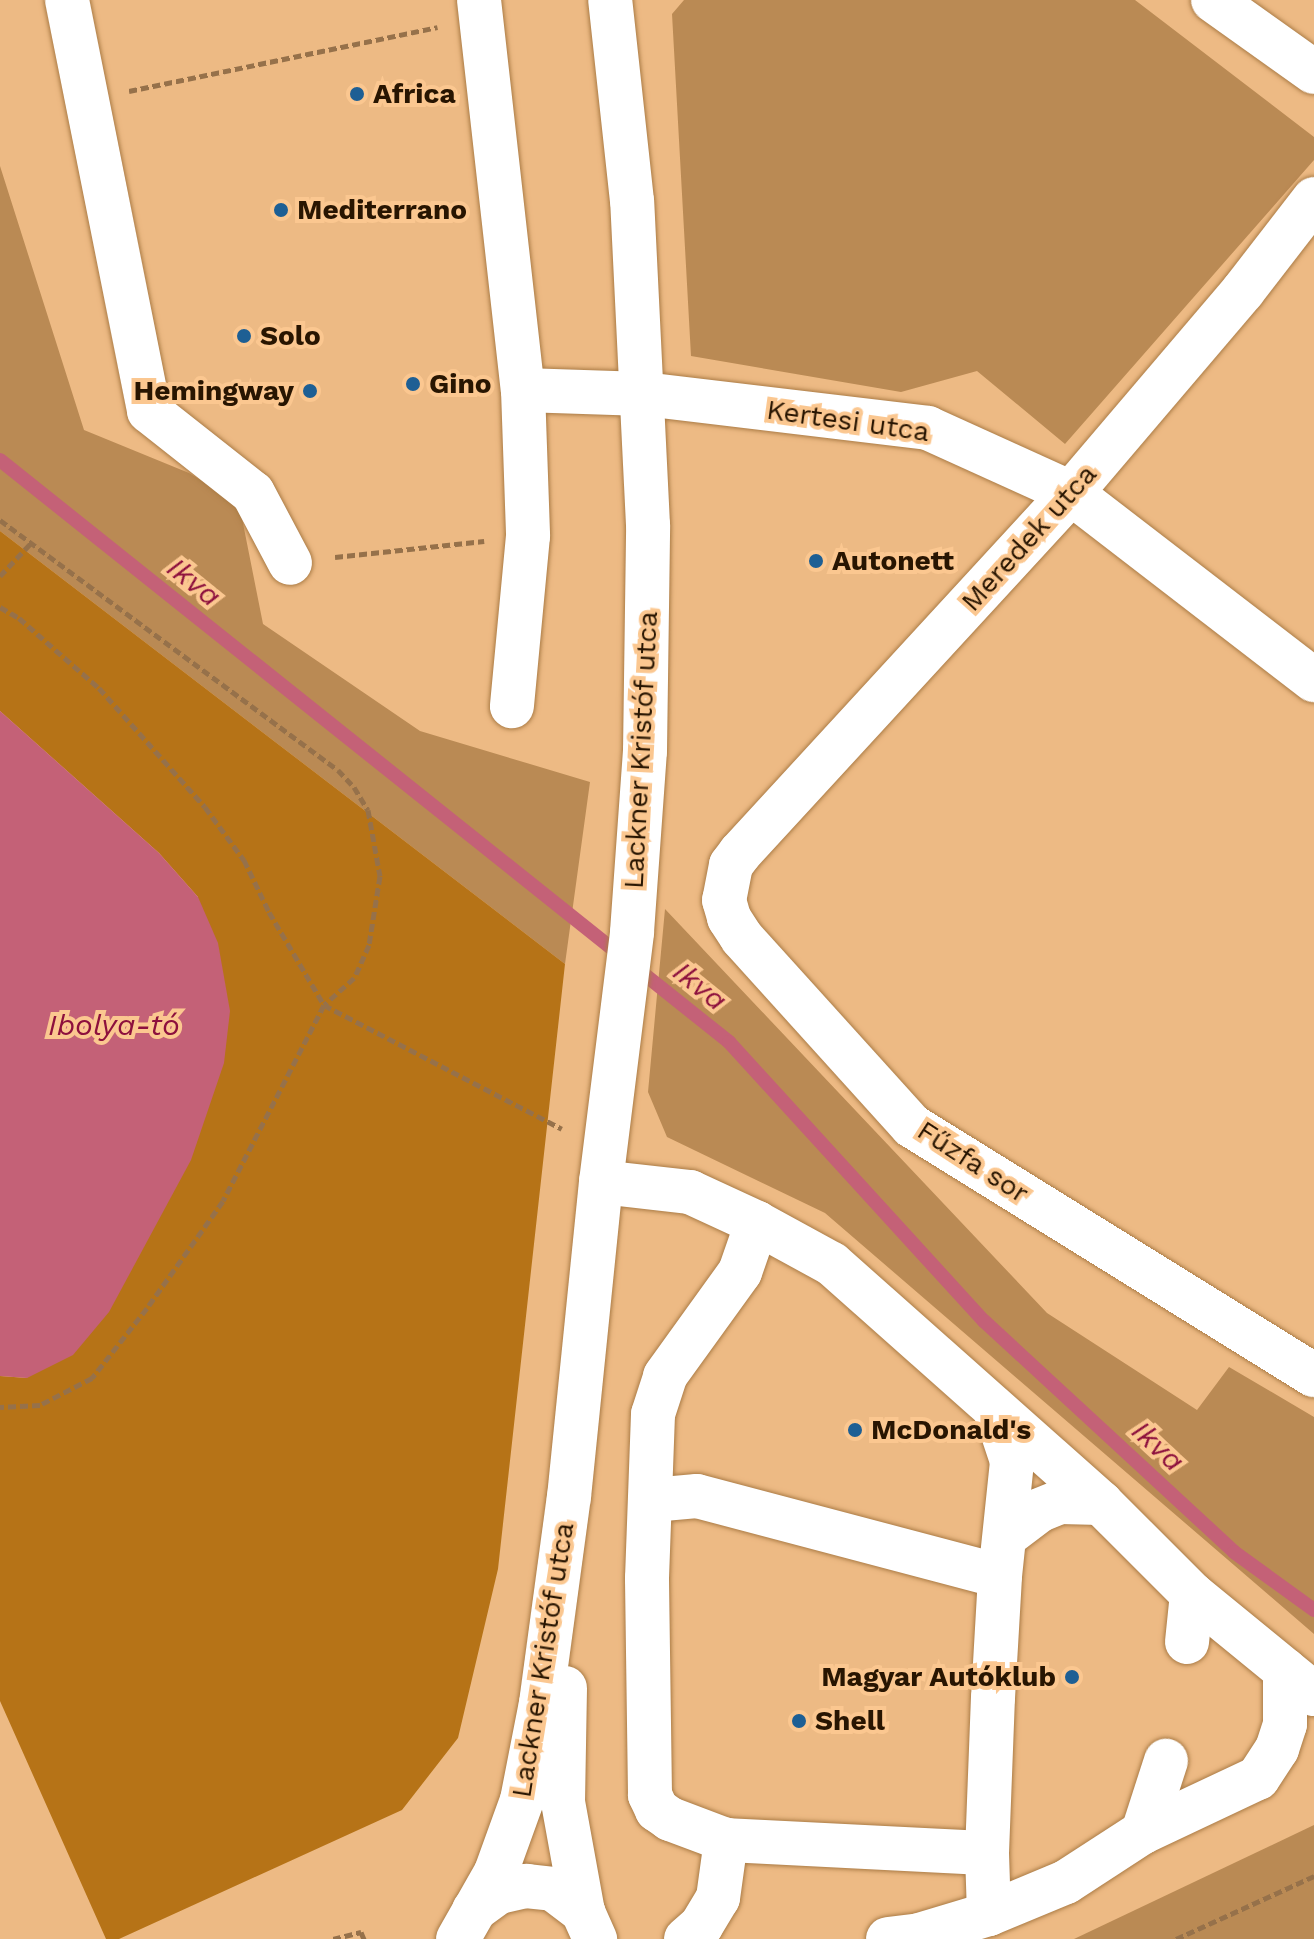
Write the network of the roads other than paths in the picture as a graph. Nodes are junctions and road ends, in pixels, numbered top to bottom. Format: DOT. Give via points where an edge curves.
graph roads {
  1 [pos="67,0"];
  2 [pos="610,0"];
  3 [pos="1213,0"];
  4 [pos="480,10"];
  5 [pos="1314,72"];
  6 [pos="1314,199"];
  7 [pos="523,390"];
  8 [pos="644,394"];
  9 [pos="1071,493"];
  10 [pos="290,563"];
  11 [pos="1314,680"];
  12 [pos="512,706"];
  13 [pos="731,865"];
  14 [pos="603,1167"];
  15 [pos="757,1223"];
  16 [pos="1314,1375"];
  17 [pos="995,1410"];
  18 [pos="569,1497"];
  19 [pos="652,1500"];
  20 [pos="1101,1503"];
  21 [pos="1003,1556"];
  22 [pos="1192,1594"];
  23 [pos="1187,1642"];
  24 [pos="1300,1682"];
  25 [pos="1166,1761"];
  26 [pos="1143,1832"];
  27 [pos="726,1840"];
  28 [pos="987,1853"];
  29 [pos="989,1914"];
  30 [pos="589,1926"];
  31 [pos="460,1929"];
  32 [pos="686,1939"];
  33 [pos="888,1939"];
  1 -- 10 [label="street" via="149,411 253,493"];
  2 -- 8 [label="street, Lackner Kristóf utca" via="632,201"];
  3 -- 5 [label="street"];
  4 -- 7 [label="street"];
  6 -- 9 [label="street, Meredek utca"];
  7 -- 8 [label="street, Kertesi utca"];
  7 -- 12 [label="street" via="528,536"];
  8 -- 9 [label="street, Kertesi utca" via="928,428"];
  8 -- 14 [label="street, Lackner Kristóf utca" via="645,751 632,932"];
  9 -- 11 [label="street, Kertesi utca"];
  9 -- 13 [label="street, Meredek utca"];
  13 -- 16 [label="street, Fűzfa sor" via="724,900 742,938 912,1126"];
  14 -- 15 [label="street" via="690,1192"];
  14 -- 18 [label="street, Lackner Kristóf utca"];
  15 -- 17 [label="street" via="832,1264"];
  15 -- 19 [label="street" via="740,1272 665,1376 653,1414"];
  17 -- 20 [label="street"];
  17 -- 21 [label="street" via="1012,1461"];
  18 -- 30 [label="street, Lackner Kristóf utca" via="563,1802"];
  18 -- 31 [label="street, Lackner Kristóf utca" via="522,1800 496,1872"];
  19 -- 21 [label="street" via="697,1496"];
  19 -- 27 [label="street" via="647,1578 650,1795 657,1810 670,1819"];
  20 -- 21 [label="street" via="1060,1502 1040,1510"];
  20 -- 22 [label="street"];
  21 -- 28 [label="street"];
  22 -- 23 [label="street"];
  22 -- 24 [label="street"];
  24 -- 26 [label="street" via="1277,1749 1258,1778"];
  25 -- 26 [label="street"];
  26 -- 29 [label="street" via="1066,1882"];
  27 -- 28 [label="street"];
  27 -- 32 [label="street" via="718,1898"];
  28 -- 29 [label="street"];
  29 -- 33 [label="street"];
  30 -- 31 [label="street, Lackner Kristóf utca" via="553,1889 526,1886 499,1892"];
}
